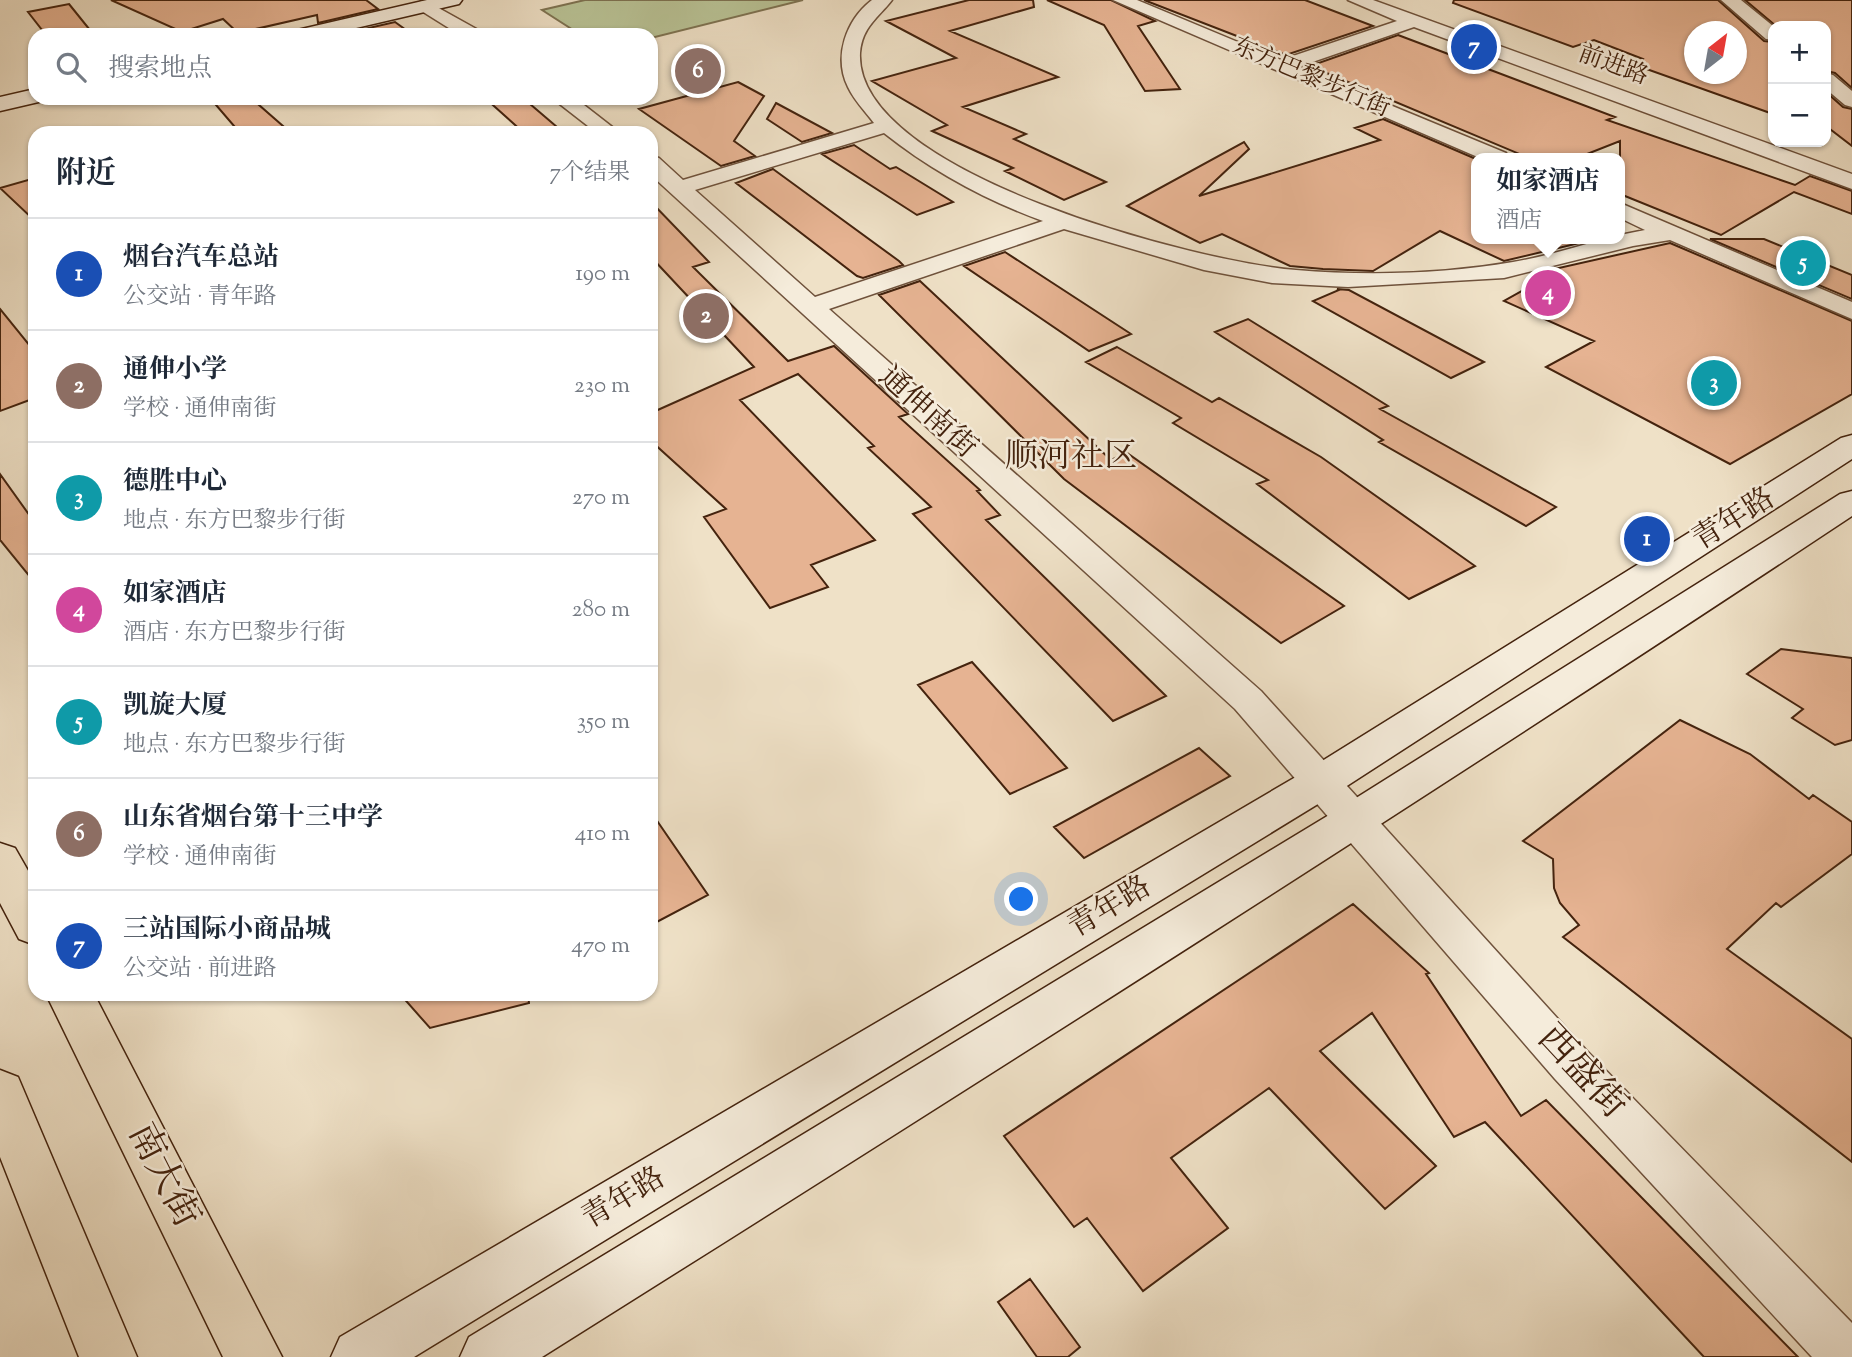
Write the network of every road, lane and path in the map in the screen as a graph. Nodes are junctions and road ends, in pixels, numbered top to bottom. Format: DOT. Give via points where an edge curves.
graph roads {
  1 [pos="452,0"];
  2 [pos="883,0"];
  3 [pos="1122,0"];
  4 [pos="1357,0"];
  5 [pos="1381,0"];
  6 [pos="1730,0"];
  7 [pos="426,6"];
  8 [pos="1414,21"];
  9 [pos="330,28"];
  10 [pos="462,28"];
  11 [pos="1768,32"];
  12 [pos="1282,66"];
  13 [pos="1831,83"];
  14 [pos="28,98"];
  15 [pos="1852,101"];
  16 [pos="0,104"];
  17 [pos="572,105"];
  18 [pos="888,125"];
  19 [pos="600,126"];
  20 [pos="1486,153"];
  21 [pos="658,169"];
  22 [pos="1852,170"];
  23 [pos="1852,182"];
  24 [pos="678,188"];
  25 [pos="1625,213"];
  26 [pos="1063,222"];
  27 [pos="1671,233"];
  28 [pos="1625,242"];
  29 [pos="1616,244"];
  30 [pos="810,307"];
  31 [pos="1852,311"];
  32 [pos="1852,445"];
  33 [pos="1852,501"];
  34 [pos="1321,782"];
  35 [pos="1355,820"];
  36 [pos="0,860"];
  37 [pos="28,913"];
  38 [pos="74,1001"];
  39 [pos="0,1093"];
  40 [pos="108,1357"];
  41 [pos="253,1357"];
  42 [pos="360,1357"];
  43 [pos="489,1357"];
  44 [pos="1848,1357"];
  1 -- 7 [label="main road"];
  2 -- 18 [label="street" via="854,32 850,57 858,88"];
  3 -- 12 [label="street, 东方巴黎步行街"];
  4 -- 8 [label="street, 前进路"];
  5 -- 22 [label="street, 前进路"];
  6 -- 11 [label="street"];
  7 -- 9 [label="main road"];
  7 -- 10 [label="street"];
  8 -- 12 [label="street"];
  8 -- 23 [label="street, 前进路"];
  12 -- 20 [label="street, 东方巴黎步行街"];
  13 -- 15 [label="street"];
  14 -- 16 [label="main road"];
  17 -- 19 [label="street"];
  18 -- 24 [label="street"];
  18 -- 26 [label="street" via="953,171"];
  21 -- 24 [label="street, 通伸南街"];
  24 -- 30 [label="street, 通伸南街"];
  25 -- 27 [label="street"];
  26 -- 29 [label="street" via="1159,252 1247,272 1348,280 1522,268"];
  26 -- 30 [label="street"];
  27 -- 28 [label="street"];
  27 -- 31 [label="street"];
  30 -- 34 [label="street, 通伸南街" via="1248,700"];
  32 -- 34 [label="main road, 青年路"];
  33 -- 35 [label="main road, 青年路"];
  34 -- 35 [label="street, 西盛街"];
  34 -- 42 [label="main road, 青年路"];
  35 -- 43 [label="main road, 青年路"];
  35 -- 44 [label="street, 西盛街" via="1571,1065"];
  36 -- 37 [label="main road"];
  38 -- 41 [label="main road, 南大街"];
  39 -- 40 [label="main road"];
}
